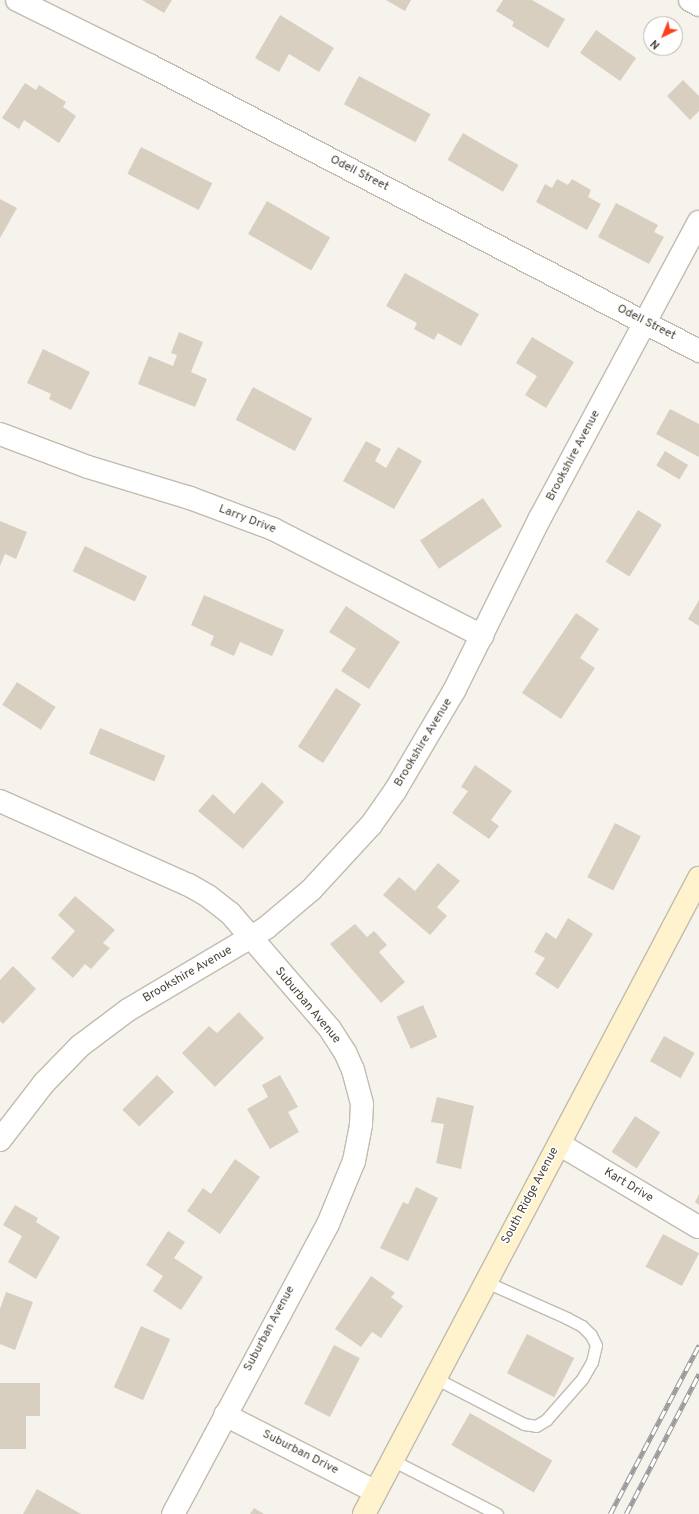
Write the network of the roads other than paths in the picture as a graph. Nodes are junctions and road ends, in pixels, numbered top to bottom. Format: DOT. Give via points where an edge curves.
graph roads {
  1 [pos="17,0"];
  2 [pos="690,0"];
  3 [pos="699,5"];
  4 [pos="699,222"];
  5 [pos="646,323"];
  6 [pos="699,351"];
  7 [pos="0,434"];
  8 [pos="482,636"];
  9 [pos="0,801"];
  10 [pos="699,878"];
  11 [pos="250,938"];
  12 [pos="0,1140"];
  13 [pos="559,1144"];
  14 [pos="698,1228"];
  15 [pos="486,1282"];
  16 [pos="436,1378"];
  17 [pos="225,1415"];
  18 [pos="392,1460"];
  19 [pos="376,1492"];
  20 [pos="173,1514"];
  21 [pos="364,1514"];
  22 [pos="497,1514"];
  1 -- 5 [label="street, Odell Street" via="149,65"];
  2 -- 3 [label="street"];
  4 -- 5 [label="street, Brookshire Avenue"];
  5 -- 6 [label="street, Odell Street"];
  5 -- 8 [label="street, Brookshire Avenue" via="540,518"];
  7 -- 8 [label="street, Larry Drive" via="88,467 190,498 273,529"];
  8 -- 11 [label="street, Brookshire Avenue" via="454,691 395,791 371,825 311,890 266,928"];
  9 -- 11 [label="street, Suburban Avenue" via="188,885 230,913"];
  10 -- 13 [label="street, South Ridge Avenue"];
  11 -- 12 [label="street, Brookshire Avenue" via="128,1010 80,1046 44,1083"];
  11 -- 17 [label="street, Suburban Avenue" via="330,1029 345,1052 354,1070 362,1104 361,1125 354,1161 328,1224"];
  13 -- 14 [label="street, Kart Drive"];
  13 -- 15 [label="street, South Ridge Avenue"];
  15 -- 16 [label="street, South Ridge Avenue"];
  15 -- 16 [label="lane" via="582,1326 596,1345 592,1362 582,1379 546,1420 536,1426 524,1424"];
  16 -- 18 [label="street, South Ridge Avenue"];
  17 -- 19 [label="street, Suburban Drive"];
  17 -- 20 [label="street, Suburban Avenue"];
  18 -- 19 [label="street, South Ridge Avenue"];
  18 -- 22 [label="lane"];
  19 -- 21 [label="street, South Ridge Avenue"];
}
